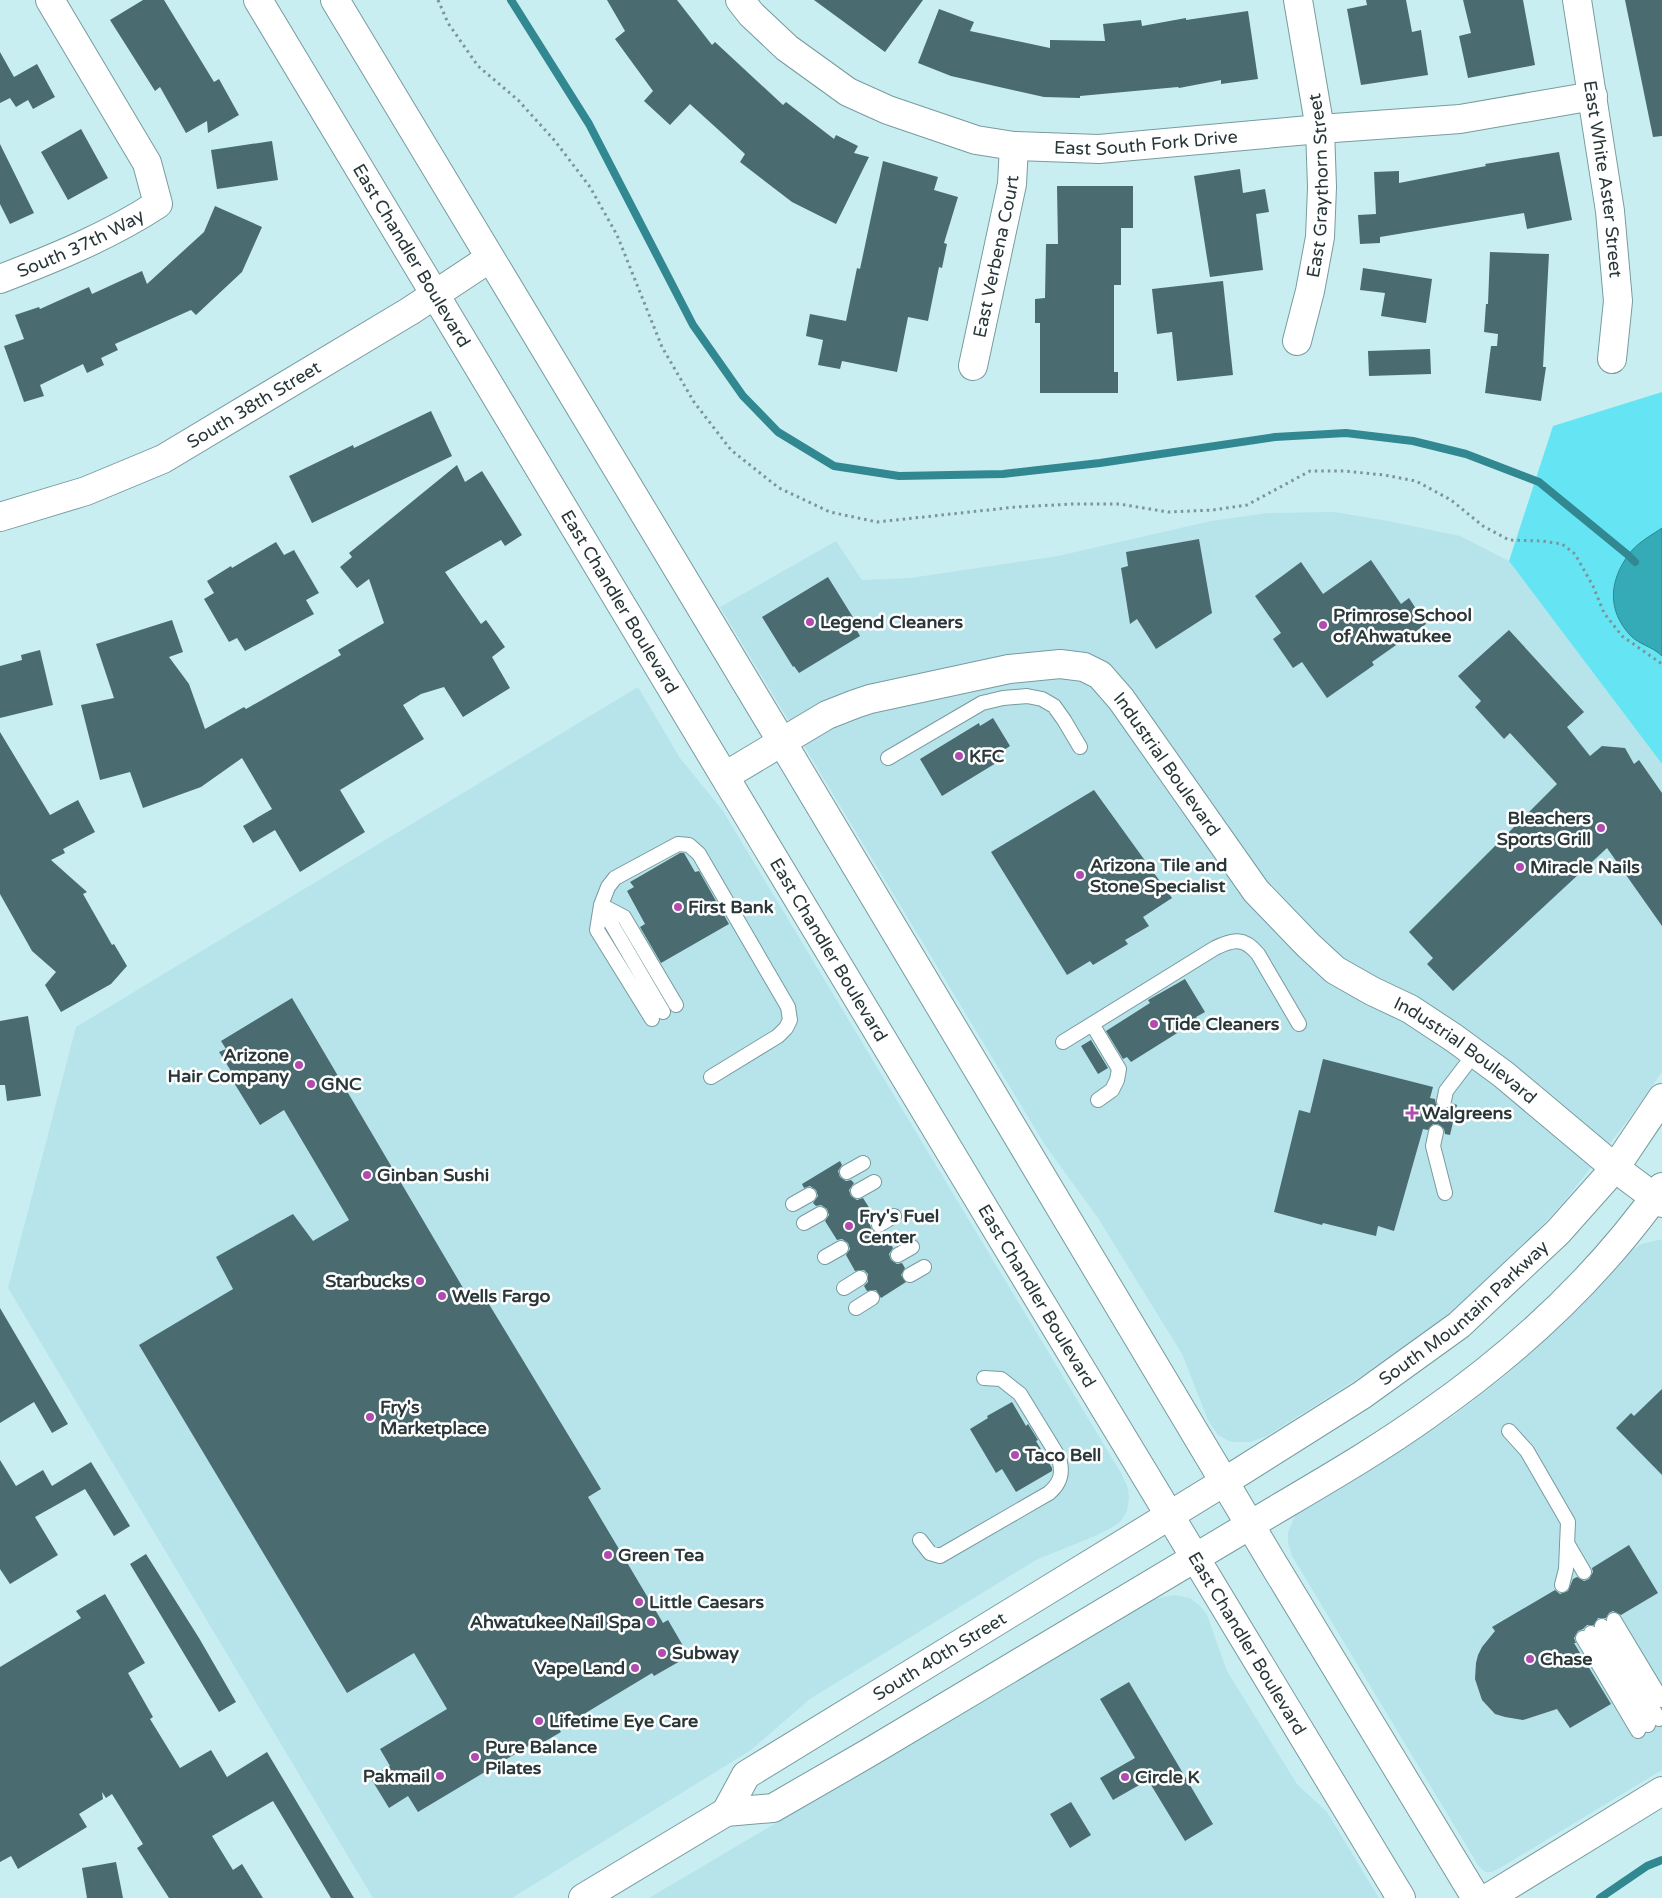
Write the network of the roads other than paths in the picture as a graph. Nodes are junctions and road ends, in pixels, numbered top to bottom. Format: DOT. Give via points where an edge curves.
graph roads {
  1 [pos="50,0"];
  2 [pos="258,0"];
  3 [pos="335,0"];
  4 [pos="740,0"];
  5 [pos="1298,0"];
  6 [pos="1577,0"];
  7 [pos="1593,96"];
  8 [pos="1320,129"];
  9 [pos="1014,146"];
  10 [pos="490,258"];
  11 [pos="0,278"];
  12 [pos="435,295"];
  13 [pos="1297,341"];
  14 [pos="1612,359"];
  15 [pos="973,366"];
  16 [pos="0,517"];
  17 [pos="782,742"];
  18 [pos="1080,747"];
  19 [pos="888,758"];
  20 [pos="725,776"];
  21 [pos="601,905"];
  22 [pos="676,1005"];
  23 [pos="657,1016"];
  24 [pos="1092,1024"];
  25 [pos="1299,1024"];
  26 [pos="1063,1042"];
  27 [pos="1475,1053"];
  28 [pos="711,1077"];
  29 [pos="1662,1098"];
  30 [pos="1098,1100"];
  31 [pos="1444,1101"];
  32 [pos="1436,1132"];
  33 [pos="863,1163"];
  34 [pos="847,1172"];
  35 [pos="1624,1175"];
  36 [pos="874,1182"];
  37 [pos="858,1191"];
  38 [pos="1445,1193"];
  39 [pos="809,1195"];
  40 [pos="1660,1196"];
  41 [pos="793,1204"];
  42 [pos="820,1214"];
  43 [pos="894,1216"];
  44 [pos="804,1223"];
  45 [pos="879,1225"];
  46 [pos="912,1247"];
  47 [pos="841,1248"];
  48 [pos="898,1255"];
  49 [pos="825,1257"];
  50 [pos="924,1267"];
  51 [pos="910,1275"];
  52 [pos="860,1278"];
  53 [pos="844,1288"];
  54 [pos="872,1298"];
  55 [pos="856,1308"];
  56 [pos="984,1378"];
  57 [pos="1509,1431"];
  58 [pos="1224,1482"];
  59 [pos="1170,1516"];
  60 [pos="1250,1525"];
  61 [pos="920,1540"];
  62 [pos="1195,1558"];
  63 [pos="1572,1576"];
  64 [pos="1598,1629"];
  65 [pos="1662,1700"];
  66 [pos="1662,1791"];
  67 [pos="726,1812"];
  68 [pos="583,1898"];
  69 [pos="1401,1898"];
  70 [pos="1476,1898"];
  71 [pos="1488,1898"];
  1 -- 11 [label="main road, South 37th Way" via="147,163 158,204 127,224 49,260"];
  2 -- 12 [label="main road, East Chandler Boulevard"];
  3 -- 10 [label="main road"];
  4 -- 9 [label="main road, East South Fork Drive" via="787,48 848,92 888,110 976,140"];
  5 -- 8 [label="main road, East Graythorn Street"];
  6 -- 7 [label="main road, East White Aster Street"];
  7 -- 8 [label="main road, East South Fork Drive" via="1460,119"];
  7 -- 14 [label="main road, East White Aster Street" via="1610,211 1618,301"];
  8 -- 9 [label="main road, East South Fork Drive" via="1099,149"];
  8 -- 13 [label="main road, East Graythorn Street" via="1320,237"];
  9 -- 15 [label="main road, East Verbena Court" via="1012,184"];
  10 -- 12 [label="main road, South 38th Street"];
  10 -- 17 [label="main road"];
  12 -- 16 [label="main road, South 38th Street" via="163,459 86,491"];
  12 -- 20 [label="main road, East Chandler Boulevard"];
  17 -- 20 [label="main road, Industrial Boulevard"];
  17 -- 27 [label="main road, Industrial Boulevard" via="827,715 870,699 1009,669 1060,664 1084,667 1100,675 1121,699 1242,873 1281,918 1336,970 1372,992 1410,1009"];
  17 -- 58 [label="main road"];
  18 -- 19 [label="lane" via="1054,706 1027,696 982,703"];
  20 -- 59 [label="main road, East Chandler Boulevard"];
  21 -- 22 [label="lane" via="624,917"];
  21 -- 23 [label="lane"];
  21 -- 28 [label="lane" via="615,878 678,844 689,845 699,854 784,999 790,1020 778,1036"];
  24 -- 25 [label="lane" via="1215,948 1227,942 1240,941 1250,945 1258,954"];
  24 -- 26 [label="lane"];
  24 -- 30 [label="lane" via="1118,1070 1112,1090"];
  27 -- 31 [label="lane" via="1446,1092"];
  27 -- 35 [label="main road, Industrial Boulevard"];
  29 -- 35 [label="main road, South Mountain Parkway"];
  32 -- 38 [label="lane" via="1433,1146"];
  33 -- 34 [label="lane"];
  35 -- 40 [label="main road, Industrial Boulevard"];
  35 -- 58 [label="main road, South Mountain Parkway" via="1459,1325 1362,1395"];
  36 -- 37 [label="lane"];
  39 -- 41 [label="lane"];
  40 -- 60 [label="main road" via="1602,1262 1543,1321 1475,1380 1427,1416"];
  42 -- 44 [label="lane"];
  43 -- 45 [label="lane"];
  46 -- 48 [label="lane"];
  47 -- 49 [label="lane"];
  50 -- 51 [label="lane"];
  52 -- 53 [label="lane"];
  54 -- 55 [label="lane"];
  56 -- 61 [label="lane" via="1001,1379 1020,1394 1058,1456 1062,1475 1057,1487 1049,1493 940,1556 930,1553"];
  57 -- 63 [label="lane" via="1527,1451 1568,1522 1567,1543"];
  58 -- 59 [label="main road, South Mountain Parkway"];
  58 -- 60 [label="main road"];
  59 -- 62 [label="main road, East Chandler Boulevard"];
  59 -- 67 [label="main road, South 40th Street" via="746,1774"];
  60 -- 62 [label="main road"];
  60 -- 70 [label="main road"];
  62 -- 67 [label="main road" via="773,1808"];
  62 -- 69 [label="main road, East Chandler Boulevard"];
  64 -- 64 [label="lane" via="1648,1725"];
  64 -- 65 [label="lane"];
  66 -- 71 [label="main road"];
  67 -- 68 [label="main road"];
}
